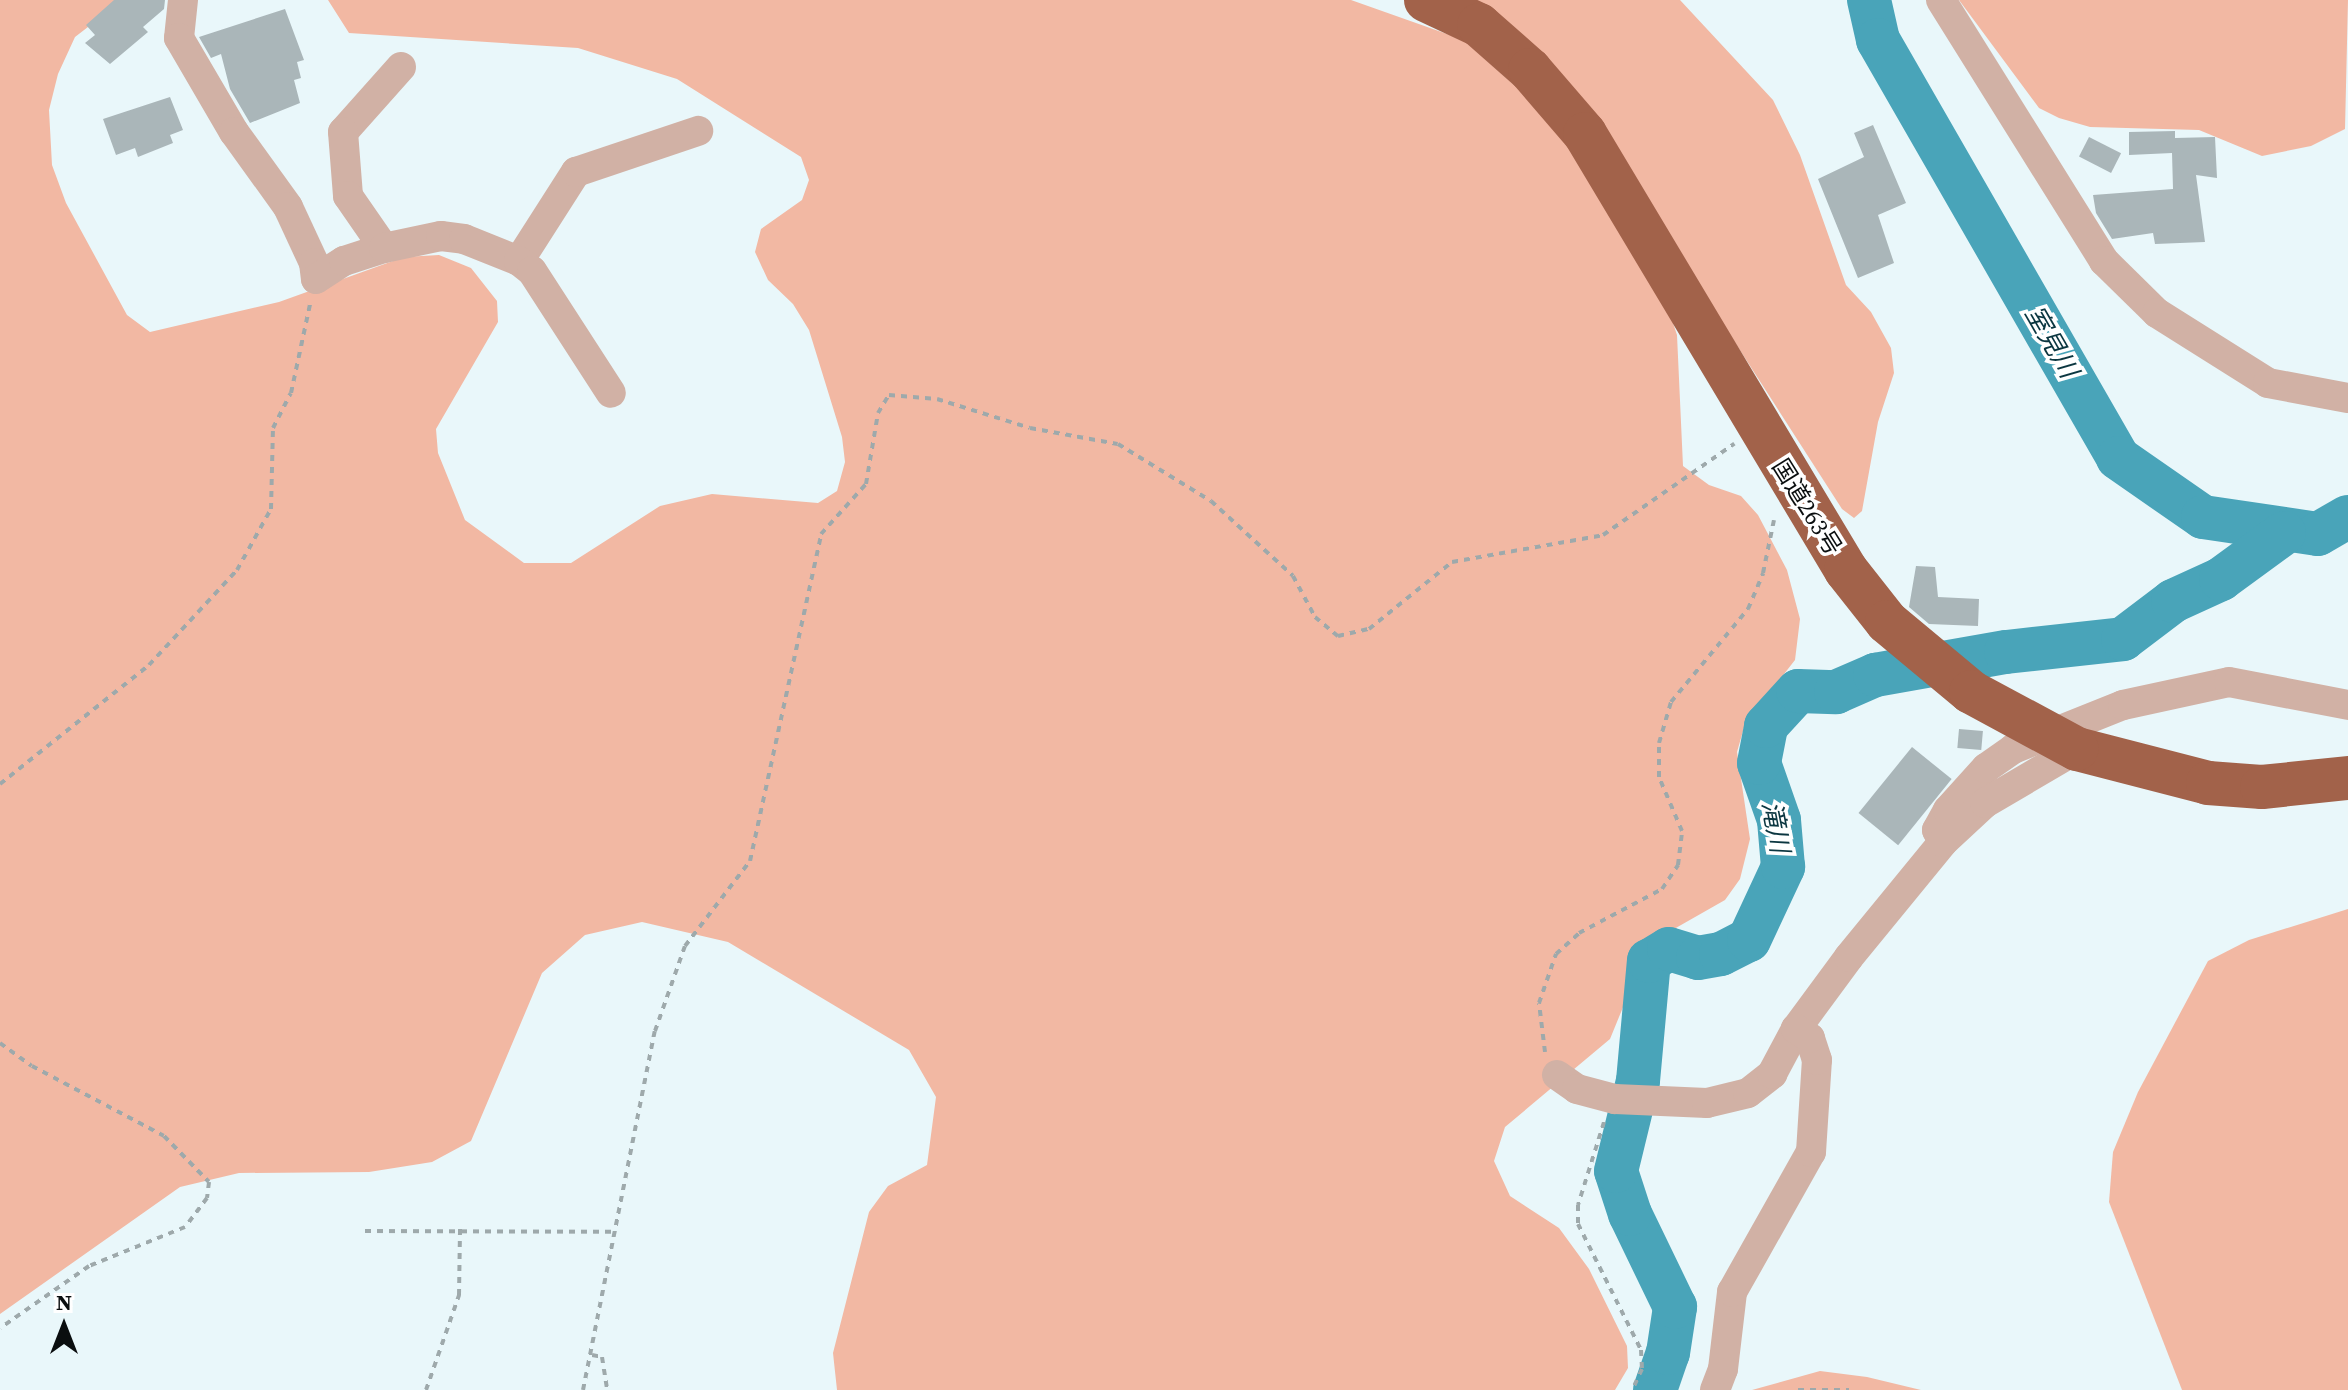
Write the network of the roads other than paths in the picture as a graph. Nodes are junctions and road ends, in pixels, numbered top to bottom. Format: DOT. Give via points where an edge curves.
graph roads {
  1 [pos="183,0"];
  2 [pos="1426,0"];
  3 [pos="1941,0"];
  4 [pos="1470,12"];
  5 [pos="401,67"];
  6 [pos="698,131"];
  7 [pos="384,248"];
  8 [pos="519,261"];
  9 [pos="611,393"];
  10 [pos="2348,398"];
  11 [pos="2348,705"];
  12 [pos="2077,749"];
  13 [pos="2348,778"];
  14 [pos="1943,842"];
  15 [pos="1796,1029"];
  16 [pos="1557,1075"];
  17 [pos="1715,1390"];
  1 -- 7 [label="street" via="179,38 234,132 288,207 316,279 344,261"];
  2 -- 4 [label="highway, 国道263号"];
  3 -- 10 [label="street" via="2104,261 2157,313 2268,383"];
  4 -- 12 [label="highway, 国道263号, bridge" via="1585,134 1788,477 1846,570 1887,622 1971,692"];
  5 -- 7 [label="street" via="343,132 348,196"];
  6 -- 8 [label="street" via="576,172"];
  7 -- 8 [label="street" via="441,236 464,239"];
  8 -- 9 [label="street" via="532,271"];
  11 -- 14 [label="street" via="2229,682 2123,705 2013,749 1986,768 1948,810 1937,830"];
  12 -- 13 [label="highway, 国道263号" via="2208,783 2262,787"];
  12 -- 14 [label="street" via="1985,803"];
  14 -- 15 [label="street"];
  15 -- 16 [label="street" via="1772,1074 1748,1093 1707,1103 1613,1099 1577,1089"];
  15 -- 17 [label="street" via="1810,1038 1817,1060 1811,1152 1732,1292 1723,1369"];
}
